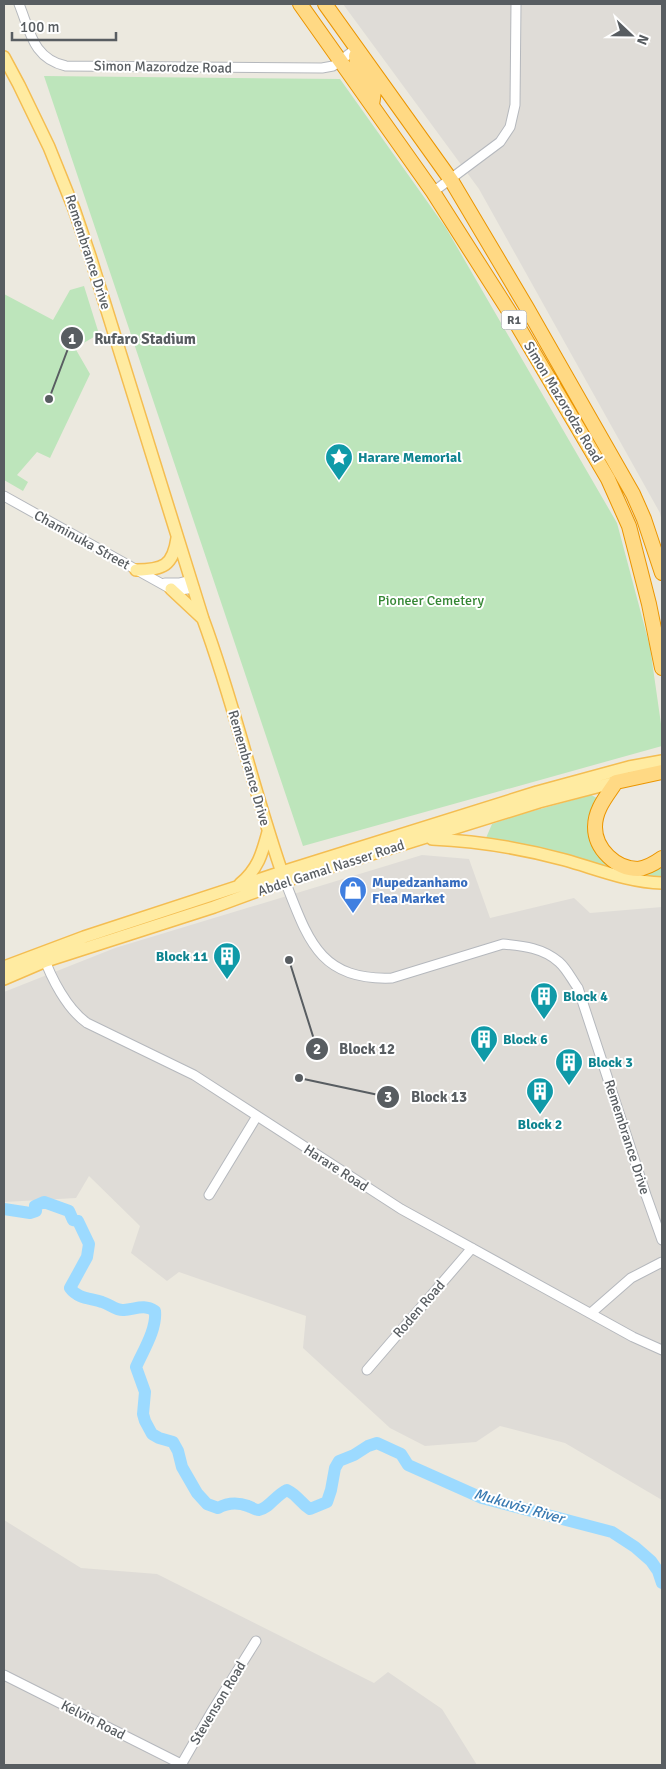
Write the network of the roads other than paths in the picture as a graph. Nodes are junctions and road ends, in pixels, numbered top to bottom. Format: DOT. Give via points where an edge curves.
graph roads {
  1 [pos="19,4"];
  2 [pos="300,4"];
  3 [pos="325,4"];
  4 [pos="516,4"];
  5 [pos="358,48"];
  6 [pos="4,57"];
  7 [pos="341,60"];
  8 [pos="372,105"];
  9 [pos="451,180"];
  10 [pos="434,192"];
  11 [pos="5,501"];
  12 [pos="178,534"];
  13 [pos="136,570"];
  14 [pos="662,572"];
  15 [pos="160,583"];
  16 [pos="192,584"];
  17 [pos="171,589"];
  18 [pos="203,619"];
  19 [pos="662,668"];
  20 [pos="660,767"];
  21 [pos="616,782"];
  22 [pos="268,832"];
  23 [pos="423,839"];
  24 [pos="662,858"];
  25 [pos="284,876"];
  26 [pos="662,883"];
  27 [pos="235,888"];
  28 [pos="44,956"];
  29 [pos="4,967"];
  30 [pos="4,979"];
  31 [pos="257,1116"];
  32 [pos="209,1195"];
  33 [pos="662,1240"];
  34 [pos="472,1248"];
  35 [pos="662,1262"];
  36 [pos="591,1313"];
  37 [pos="662,1350"];
  38 [pos="367,1370"];
  39 [pos="256,1641"];
  40 [pos="4,1675"];
  41 [pos="182,1765"];
  1 -- 7 [label="street, Simon Mazorodze Road" via="36,48 50,61 66,66 322,68"];
  2 -- 7 [label="highway, Simon Mazorodze Road / R1"];
  3 -- 5 [label="highway, Simon Mazorodze Road / R1"];
  4 -- 9 [label="street" via="515,105 510,127 500,142"];
  5 -- 7 [label="street, Simon Mazorodze Road"];
  5 -- 8 [label="highway" via="357,63 374,91"];
  5 -- 9 [label="highway, Simon Mazorodze Road / R1"];
  6 -- 12 [label="main road, Remembrance Drive" via="68,192"];
  7 -- 8 [label="highway, Simon Mazorodze Road / R1"];
  8 -- 10 [label="highway, Simon Mazorodze Road / R1"];
  9 -- 10 [label="street"];
  9 -- 14 [label="highway, Simon Mazorodze Road / R1" via="624,477 644,519"];
  10 -- 19 [label="highway, Simon Mazorodze Road / R1" via="512,316 620,503 638,559"];
  11 -- 13 [label="street, Chaminuka Street"];
  12 -- 13 [label="main road" via="175,551 166,564 154,570"];
  12 -- 16 [label="main road, Remembrance Drive"];
  13 -- 15 [label="street, Chaminuka Street"];
  15 -- 16 [label="street"];
  15 -- 17 [label="street, Chaminuka Street"];
  16 -- 17 [label="street" via="180,590"];
  16 -- 18 [label="main road, Remembrance Drive"];
  17 -- 18 [label="main road"];
  18 -- 22 [label="main road, Remembrance Drive"];
  20 -- 21 [label="highway, Abdel Gamal Nasser Road"];
  20 -- 25 [label="main road, Abdel Gamal Nasser Road" via="629,767 537,792"];
  21 -- 23 [label="main road, Abdel Gamal Nasser Road" via="539,802"];
  21 -- 24 [label="highway" via="597,816 595,828 602,850 627,868 648,867"];
  22 -- 25 [label="main road, Remembrance Drive"];
  22 -- 27 [label="main road" via="262,856 252,874"];
  23 -- 25 [label="main road, Abdel Gamal Nasser Road"];
  23 -- 26 [label="main road" via="500,845 636,880"];
  25 -- 27 [label="main road, Abdel Gamal Nasser Road"];
  25 -- 28 [label="main road, Abdel Gamal Nasser Road" via="214,907"];
  25 -- 33 [label="street, Remembrance Drive" via="314,947 329,962 353,975 392,978 503,944 540,950 560,963 578,988"];
  27 -- 28 [label="main road, Abdel Gamal Nasser Road"];
  28 -- 29 [label="main road, Abdel Gamal Nasser Road"];
  28 -- 30 [label="main road, Abdel Gamal Nasser Road"];
  28 -- 31 [label="street, Harare Road" via="65,999 82,1020 194,1075"];
  31 -- 32 [label="street"];
  31 -- 34 [label="street, Harare Road" via="401,1209"];
  34 -- 36 [label="street, Harare Road"];
  34 -- 38 [label="street, Roden Road"];
  35 -- 36 [label="street" via="631,1278"];
  36 -- 37 [label="street, Harare Road"];
  39 -- 41 [label="street, Stevenson Road"];
  40 -- 41 [label="street, Kelvin Road"];
}
